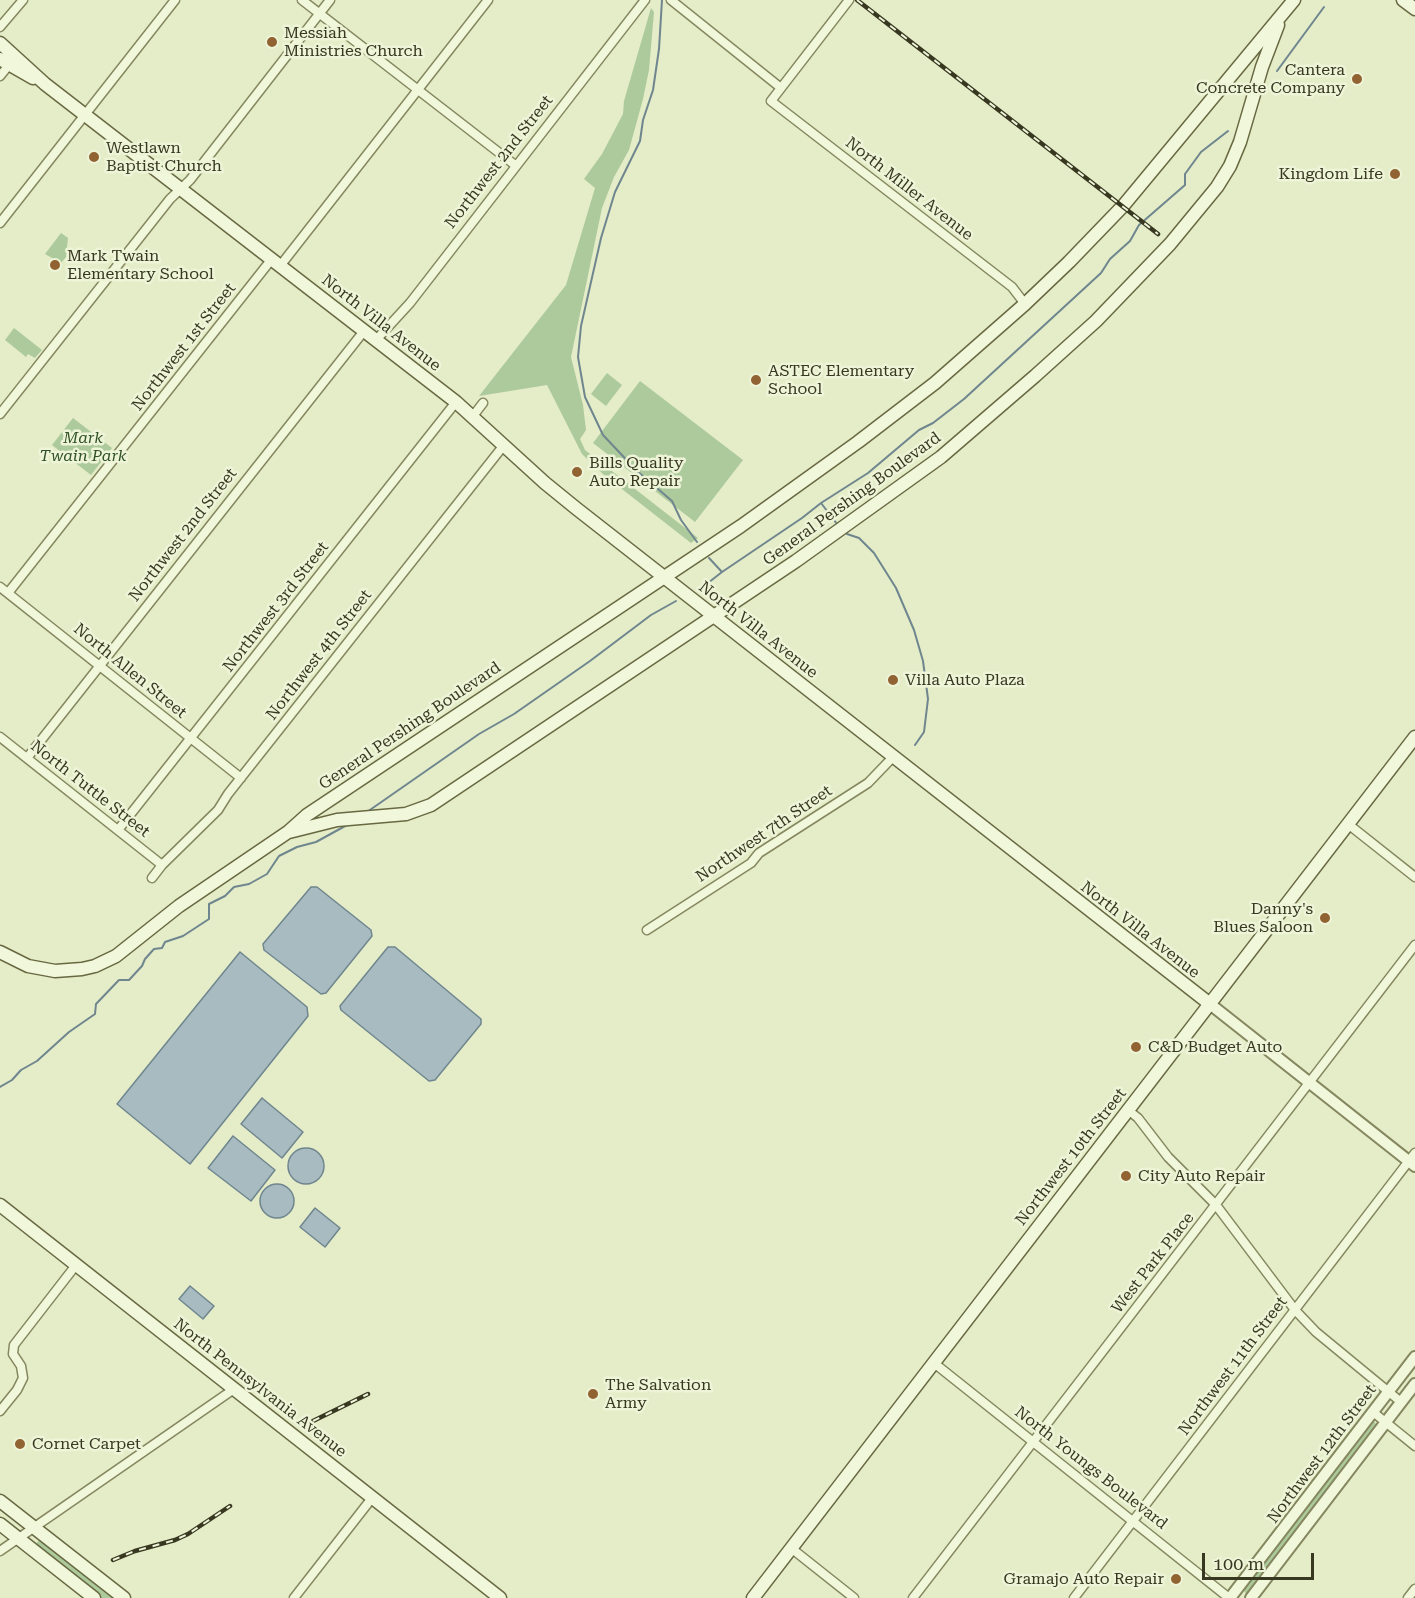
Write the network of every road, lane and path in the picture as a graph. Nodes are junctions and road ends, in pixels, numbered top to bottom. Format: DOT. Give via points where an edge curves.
graph roads {
  1 [pos="23,0"];
  2 [pos="175,0"];
  3 [pos="302,0"];
  4 [pos="330,0"];
  5 [pos="488,0"];
  6 [pos="645,0"];
  7 [pos="671,0"];
  8 [pos="849,0"];
  9 [pos="1294,0"];
  10 [pos="1402,0"];
  11 [pos="1415,9"];
  12 [pos="320,14"];
  13 [pos="1282,16"];
  14 [pos="0,27"];
  15 [pos="0,43"];
  16 [pos="8,60"];
  17 [pos="0,76"];
  18 [pos="781,88"];
  19 [pos="418,90"];
  20 [pos="85,115"];
  21 [pos="515,165"];
  22 [pos="180,189"];
  23 [pos="0,223"];
  24 [pos="276,263"];
  25 [pos="1025,304"];
  26 [pos="364,331"];
  27 [pos="376,340"];
  28 [pos="456,402"];
  29 [pos="483,403"];
  30 [pos="0,414"];
  31 [pos="473,416"];
  32 [pos="504,445"];
  33 [pos="664,577"];
  34 [pos="0,587"];
  35 [pos="8,594"];
  36 [pos="714,616"];
  37 [pos="99,666"];
  38 [pos="0,737"];
  39 [pos="1415,737"];
  40 [pos="191,739"];
  41 [pos="893,757"];
  42 [pos="27,758"];
  43 [pos="241,778"];
  44 [pos="340,793"];
  45 [pos="345,820"];
  46 [pos="1348,824"];
  47 [pos="118,830"];
  48 [pos="288,832"];
  49 [pos="162,865"];
  50 [pos="1415,877"];
  51 [pos="152,878"];
  52 [pos="647,930"];
  53 [pos="1415,945"];
  54 [pos="0,952"];
  55 [pos="1210,1004"];
  56 [pos="1310,1083"];
  57 [pos="1128,1110"];
  58 [pos="1413,1160"];
  59 [pos="0,1205"];
  60 [pos="1216,1205"];
  61 [pos="76,1265"];
  62 [pos="1295,1310"];
  63 [pos="1415,1357"];
  64 [pos="934,1363"];
  65 [pos="1415,1384"];
  66 [pos="234,1389"];
  67 [pos="1388,1392"];
  68 [pos="1401,1402"];
  69 [pos="0,1411"];
  70 [pos="1373,1412"];
  71 [pos="1386,1422"];
  72 [pos="1033,1442"];
  73 [pos="1415,1446"];
  74 [pos="372,1498"];
  75 [pos="0,1501"];
  76 [pos="1133,1521"];
  77 [pos="0,1524"];
  78 [pos="34,1528"];
  79 [pos="19,1539"];
  80 [pos="791,1548"];
  81 [pos="0,1551"];
  82 [pos="1415,1589"];
  83 [pos="94,1598"];
  84 [pos="124,1598"];
  85 [pos="294,1598"];
  86 [pos="500,1598"];
  87 [pos="753,1598"];
  88 [pos="854,1598"];
  89 [pos="913,1598"];
  90 [pos="1074,1598"];
  91 [pos="1230,1598"];
  92 [pos="1251,1598"];
  93 [pos="1408,1598"];
  1 -- 14 [label="street"];
  2 -- 20 [label="street"];
  3 -- 12 [label="street"];
  4 -- 12 [label="street"];
  5 -- 19 [label="street, Northwest 1st Street"];
  6 -- 21 [label="street, Northwest 2nd Street"];
  7 -- 18 [label="street"];
  8 -- 18 [label="street"];
  9 -- 13 [label="main road, General Pershing Boulevard"];
  10 -- 11 [label="main road"];
  12 -- 19 [label="street"];
  12 -- 22 [label="street"];
  13 -- 25 [label="main road, General Pershing Boulevard" via="1123,206"];
  13 -- 36 [label="main road, General Pershing Boulevard" via="1230,166 1188,224 1136,281 1067,348 941,457"];
  15 -- 16 [label="main road, North Villa Avenue"];
  16 -- 17 [label="street"];
  16 -- 20 [label="main road, North Villa Avenue"];
  18 -- 25 [label="street, North Miller Avenue" via="771,101 1012,287"];
  19 -- 21 [label="street"];
  19 -- 24 [label="street, Northwest 1st Street"];
  20 -- 22 [label="main road, North Villa Avenue"];
  20 -- 23 [label="street"];
  21 -- 27 [label="street, Northwest 2nd Street" via="410,303"];
  22 -- 24 [label="main road, North Villa Avenue"];
  22 -- 30 [label="street"];
  24 -- 26 [label="main road, North Villa Avenue"];
  24 -- 35 [label="street, Northwest 1st Street"];
  25 -- 33 [label="main road, General Pershing Boulevard" via="905,408"];
  26 -- 27 [label="main road, North Villa Avenue"];
  26 -- 37 [label="street, Northwest 2nd Street"];
  27 -- 28 [label="main road, North Villa Avenue"];
  28 -- 31 [label="main road, North Villa Avenue"];
  28 -- 40 [label="street, Northwest 3rd Street"];
  29 -- 31 [label="street"];
  31 -- 32 [label="main road, North Villa Avenue"];
  32 -- 33 [label="main road, North Villa Avenue" via="545,483"];
  32 -- 43 [label="street, Northwest 4th Street"];
  33 -- 36 [label="main road, North Villa Avenue"];
  33 -- 44 [label="main road, General Pershing Boulevard"];
  34 -- 35 [label="street, North Allen Street"];
  35 -- 37 [label="street, North Allen Street"];
  36 -- 41 [label="main road, North Villa Avenue"];
  36 -- 45 [label="main road, General Pershing Boulevard" via="431,805 406,814"];
  37 -- 40 [label="street, North Allen Street"];
  37 -- 42 [label="street, Northwest 2nd Street"];
  38 -- 42 [label="street, North Tuttle Street"];
  39 -- 46 [label="main road, Northwest 10th Street"];
  40 -- 43 [label="street, North Allen Street"];
  40 -- 47 [label="street, Northwest 3rd Street"];
  41 -- 52 [label="street, Northwest 7th Street" via="868,783"];
  41 -- 55 [label="main road, North Villa Avenue"];
  42 -- 47 [label="street, North Tuttle Street"];
  43 -- 49 [label="street, Northwest 4th Street" via="218,810"];
  44 -- 45 [label="main road" via="336,807"];
  44 -- 48 [label="main road, General Pershing Boulevard"];
  45 -- 48 [label="main road, General Pershing Boulevard"];
  46 -- 50 [label="street"];
  46 -- 55 [label="main road, Northwest 10th Street"];
  47 -- 49 [label="street, North Tuttle Street"];
  48 -- 54 [label="main road, General Pershing Boulevard" via="178,906 116,956 95,966 69,971 40,969"];
  49 -- 51 [label="street, Northwest 4th Street"];
  53 -- 56 [label="street, West Park Place"];
  55 -- 56 [label="street, North Villa Avenue"];
  55 -- 57 [label="main road, Northwest 10th Street"];
  56 -- 58 [label="street, North Villa Avenue"];
  56 -- 60 [label="street, West Park Place"];
  57 -- 60 [label="street"];
  57 -- 64 [label="main road, Northwest 10th Street"];
  58 -- 62 [label="street, Northwest 11th Street"];
  59 -- 61 [label="main road, North Pennsylvania Avenue"];
  60 -- 62 [label="street"];
  60 -- 72 [label="street, West Park Place"];
  61 -- 66 [label="main road, North Pennsylvania Avenue"];
  61 -- 69 [label="street" via="14,1345 13,1354 23,1378"];
  62 -- 67 [label="street"];
  62 -- 76 [label="street, Northwest 11th Street"];
  63 -- 67 [label="street, Northwest 12th Street"];
  64 -- 72 [label="street, North Youngs Boulevard"];
  64 -- 80 [label="main road, Northwest 10th Street"];
  65 -- 68 [label="street, Northwest 12th Street"];
  66 -- 74 [label="main road, North Pennsylvania Avenue"];
  66 -- 78 [label="street"];
  67 -- 68 [label="street"];
  67 -- 70 [label="street, Northwest 12th Street"];
  68 -- 71 [label="street, Northwest 12th Street"];
  70 -- 71 [label="street"];
  70 -- 91 [label="street, Northwest 12th Street"];
  71 -- 73 [label="street"];
  71 -- 92 [label="street, Northwest 12th Street"];
  72 -- 76 [label="street, North Youngs Boulevard"];
  72 -- 89 [label="street, West Park Place"];
  74 -- 85 [label="street"];
  74 -- 86 [label="main road, North Pennsylvania Avenue"];
  75 -- 78 [label="main road"];
  76 -- 90 [label="street, Northwest 11th Street"];
  76 -- 91 [label="street, North Youngs Boulevard"];
  77 -- 79 [label="main road"];
  78 -- 79 [label="street"];
  78 -- 84 [label="main road"];
  79 -- 81 [label="street"];
  79 -- 83 [label="main road"];
  80 -- 87 [label="main road, Northwest 10th Street"];
  80 -- 88 [label="street"];
  82 -- 93 [label="street"];
}
